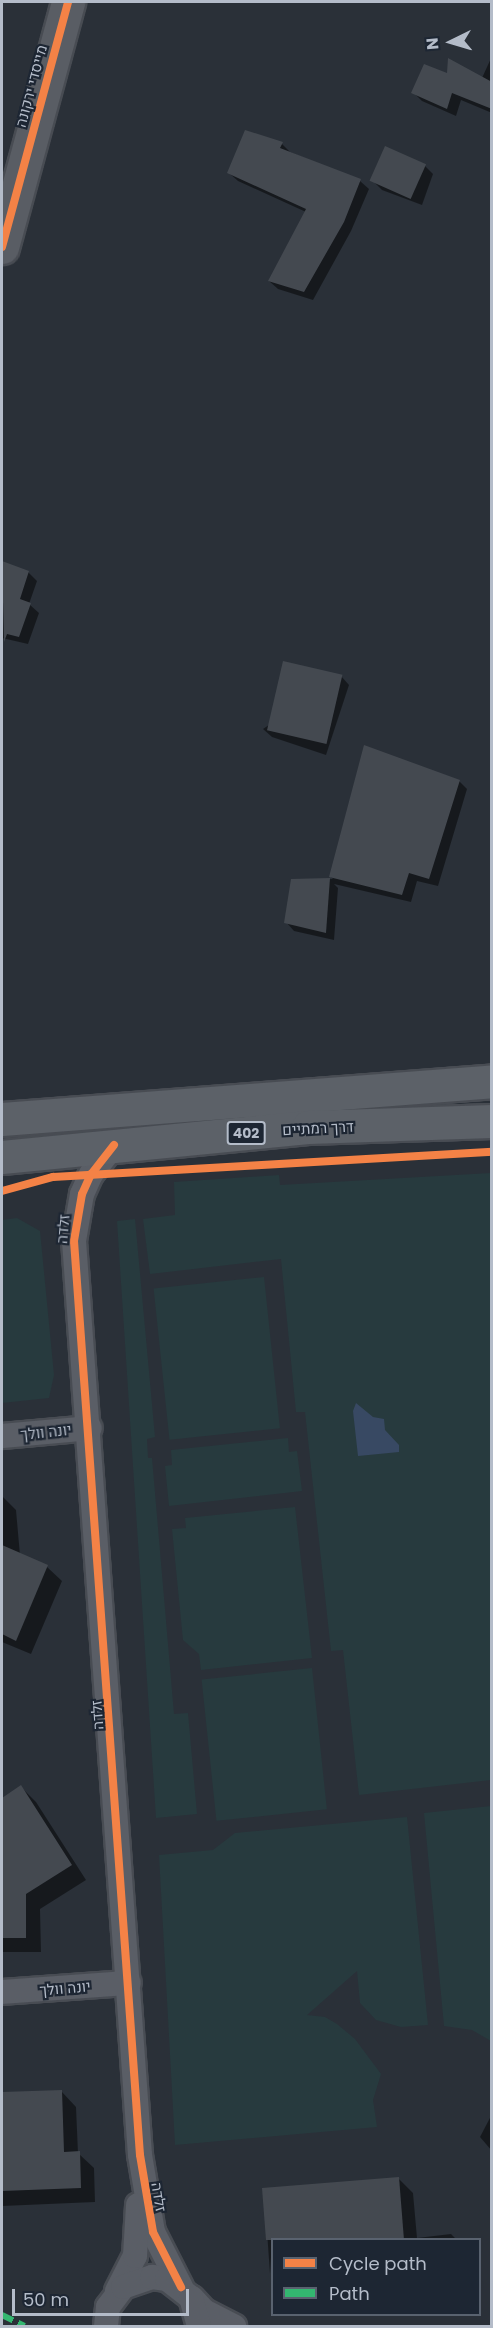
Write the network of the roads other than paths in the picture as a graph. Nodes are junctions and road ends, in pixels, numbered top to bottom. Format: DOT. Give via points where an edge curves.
graph roads {
  1 [pos="68,2"];
  2 [pos="2,247"];
  3 [pos="492,1081"];
  4 [pos="2,1119"];
  5 [pos="492,1121"];
  6 [pos="114,1145"];
  7 [pos="2,1157"];
  8 [pos="90,1428"];
  9 [pos="2,1436"];
  10 [pos="129,1983"];
  11 [pos="2,1992"];
  12 [pos="140,2155"];
  13 [pos="186,2292"];
  14 [pos="105,2315"];
  15 [pos="199,2326"];
  16 [pos="234,2326"];
  1 -- 2 [label="street, מייסדי ירקונה"];
  3 -- 4 [label="main road, 402"];
  5 -- 6 [label="main road, דרך רמתיים / 402" via="308,1127"];
  6 -- 7 [label="main road, דרך רמתיים / 402"];
  6 -- 8 [label="street, זלדה" via="91,1174 82,1194 74,1241"];
  8 -- 9 [label="street, יונה וולך"];
  8 -- 10 [label="street, זלדה"];
  10 -- 11 [label="street, יונה וולך"];
  10 -- 12 [label="street, זלדה"];
  12 -- 13 [label="street, זלדה" via="153,2232"];
  12 -- 14 [label="street, זלדה" via="135,2256"];
  13 -- 14 [label="street" via="152,2277 123,2287"];
  13 -- 15 [label="street"];
  13 -- 16 [label="street" via="204,2311"];
}
